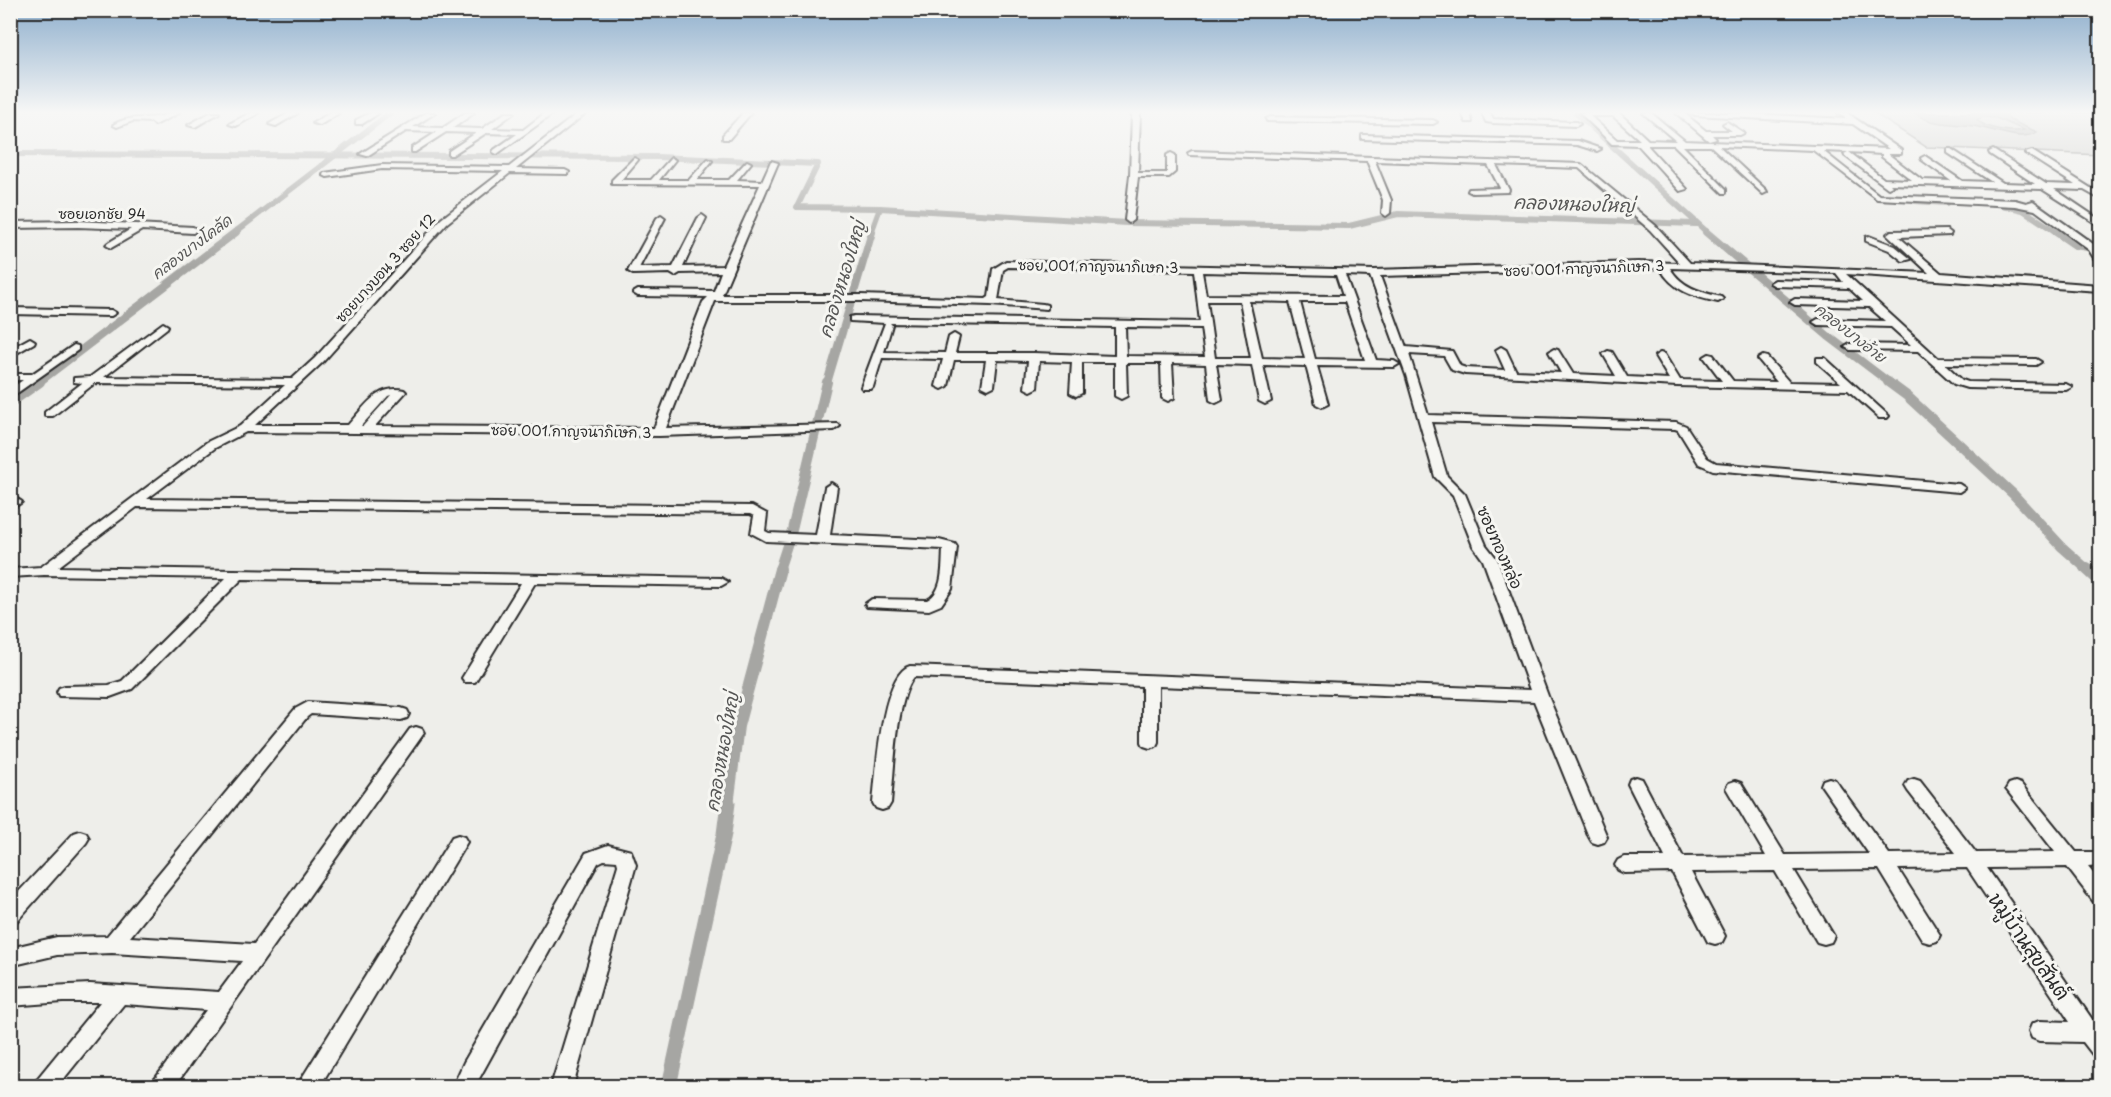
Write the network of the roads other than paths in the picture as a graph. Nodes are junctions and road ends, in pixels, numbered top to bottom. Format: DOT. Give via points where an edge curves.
graph roads {
  1 [pos="474,164"];
  2 [pos="516,164"];
  3 [pos="630,164"];
  4 [pos="668,164"];
  5 [pos="706,164"];
  6 [pos="746,164"];
  7 [pos="773,164"];
  8 [pos="1134,164"];
  9 [pos="1171,164"];
  10 [pos="1376,164"];
  11 [pos="1491,164"];
  12 [pos="1549,164"];
  13 [pos="1662,164"];
  14 [pos="1699,164"];
  15 [pos="1736,164"];
  16 [pos="1835,164"];
  17 [pos="1861,164"];
  18 [pos="1896,164"];
  19 [pos="1933,164"];
  20 [pos="1970,164"];
  21 [pos="2011,164"];
  22 [pos="2048,164"];
  23 [pos="469,169"];
  24 [pos="509,170"];
  25 [pos="565,172"];
  26 [pos="327,175"];
  27 [pos="1134,175"];
  28 [pos="1882,181"];
  29 [pos="653,182"];
  30 [pos="691,183"];
  31 [pos="731,183"];
  32 [pos="764,183"];
  33 [pos="1920,183"];
  34 [pos="1960,184"];
  35 [pos="2001,185"];
  36 [pos="2045,187"];
  37 [pos="2086,188"];
  38 [pos="1683,189"];
  39 [pos="1473,191"];
  40 [pos="1723,191"];
  41 [pos="1763,192"];
  42 [pos="1898,194"];
  43 [pos="1937,195"];
  44 [pos="1978,197"];
  45 [pos="2100,197"];
  46 [pos="2034,207"];
  47 [pos="1386,213"];
  48 [pos="661,218"];
  49 [pos="702,218"];
  50 [pos="1129,220"];
  51 [pos="2100,224"];
  52 [pos="10,225"];
  53 [pos="141,227"];
  54 [pos="194,230"];
  55 [pos="1947,233"];
  56 [pos="1869,239"];
  57 [pos="111,245"];
  58 [pos="2098,258"];
  59 [pos="1663,265"];
  60 [pos="1687,266"];
  61 [pos="726,271"];
  62 [pos="1836,271"];
  63 [pos="676,272"];
  64 [pos="1198,273"];
  65 [pos="1340,273"];
  66 [pos="1374,273"];
  67 [pos="1926,275"];
  68 [pos="1938,276"];
  69 [pos="1775,283"];
  70 [pos="1850,284"];
  71 [pos="2088,287"];
  72 [pos="2100,288"];
  73 [pos="638,293"];
  74 [pos="718,295"];
  75 [pos="2100,297"];
  76 [pos="1203,298"];
  77 [pos="1244,299"];
  78 [pos="1294,299"];
  79 [pos="1348,299"];
  80 [pos="1718,299"];
  81 [pos="991,302"];
  82 [pos="1795,302"];
  83 [pos="1874,304"];
  84 [pos="1043,307"];
  85 [pos="10,310"];
  86 [pos="111,313"];
  87 [pos="854,319"];
  88 [pos="1120,322"];
  89 [pos="1818,322"];
  90 [pos="1895,324"];
  91 [pos="1205,325"];
  92 [pos="163,326"];
  93 [pos="887,326"];
  94 [pos="954,337"];
  95 [pos="30,341"];
  96 [pos="1850,347"];
  97 [pos="74,348"];
  98 [pos="1922,348"];
  99 [pos="1402,350"];
  100 [pos="1501,350"];
  101 [pos="1554,352"];
  102 [pos="10,354"];
  103 [pos="1608,354"];
  104 [pos="879,355"];
  105 [pos="951,355"];
  106 [pos="992,356"];
  107 [pos="1034,356"];
  108 [pos="1660,356"];
  109 [pos="1077,357"];
  110 [pos="1709,357"];
  111 [pos="1121,358"];
  112 [pos="1166,358"];
  113 [pos="1210,359"];
  114 [pos="1763,359"];
  115 [pos="1257,360"];
  116 [pos="1821,360"];
  117 [pos="1311,361"];
  118 [pos="1937,361"];
  119 [pos="2037,362"];
  120 [pos="1371,363"];
  121 [pos="1394,364"];
  122 [pos="1512,373"];
  123 [pos="10,377"];
  124 [pos="36,377"];
  125 [pos="1569,377"];
  126 [pos="1623,379"];
  127 [pos="78,380"];
  128 [pos="94,380"];
  129 [pos="297,382"];
  130 [pos="1677,382"];
  131 [pos="1730,384"];
  132 [pos="942,386"];
  133 [pos="988,386"];
  134 [pos="1786,386"];
  135 [pos="867,387"];
  136 [pos="1851,387"];
  137 [pos="2066,387"];
  138 [pos="1031,388"];
  139 [pos="1076,393"];
  140 [pos="10,396"];
  141 [pos="1121,396"];
  142 [pos="1168,398"];
  143 [pos="1216,400"];
  144 [pos="1265,401"];
  145 [pos="1322,404"];
  146 [pos="49,414"];
  147 [pos="1883,416"];
  148 [pos="1425,418"];
  149 [pos="829,426"];
  150 [pos="244,428"];
  151 [pos="351,429"];
  152 [pos="366,429"];
  153 [pos="659,432"];
  154 [pos="831,487"];
  155 [pos="1959,488"];
  156 [pos="134,504"];
  157 [pos="822,541"];
  158 [pos="44,571"];
  159 [pos="10,573"];
  160 [pos="239,574"];
  161 [pos="531,579"];
  162 [pos="721,582"];
  163 [pos="872,604"];
  164 [pos="470,678"];
  165 [pos="1150,680"];
  166 [pos="65,692"];
  167 [pos="1540,696"];
  168 [pos="401,714"];
  169 [pos="416,733"];
  170 [pos="1150,742"];
  171 [pos="1636,784"];
  172 [pos="1829,785"];
  173 [pos="1914,786"];
  174 [pos="1735,788"];
  175 [pos="2015,789"];
  176 [pos="882,803"];
  177 [pos="1598,837"];
  178 [pos="80,838"];
  179 [pos="458,842"];
  180 [pos="2100,858"];
  181 [pos="2072,859"];
  182 [pos="1971,860"];
  183 [pos="1884,861"];
  184 [pos="1779,863"];
  185 [pos="1677,864"];
  186 [pos="1624,865"];
  187 [pos="2100,896"];
  188 [pos="10,915"];
  189 [pos="1930,935"];
  190 [pos="1715,936"];
  191 [pos="1824,936"];
  192 [pos="112,944"];
  193 [pos="260,953"];
  194 [pos="10,957"];
  195 [pos="119,995"];
  196 [pos="10,998"];
  197 [pos="225,1002"];
  198 [pos="2039,1031"];
  199 [pos="2097,1037"];
  200 [pos="45,1086"];
  201 [pos="163,1086"];
  202 [pos="308,1086"];
  203 [pos="464,1086"];
  204 [pos="562,1086"];
  1 -- 23 [label="street"];
  2 -- 24 [label="street, ซอยบางบอน 3 ซอย 12"];
  3 -- 29 [label="street" via="615,182"];
  4 -- 29 [label="street"];
  5 -- 30 [label="street"];
  6 -- 31 [label="street"];
  7 -- 32 [label="street, ซอย 001 กาญจนาภิเษก 3"];
  8 -- 27 [label="street"];
  9 -- 27 [label="street" via="1168,175"];
  10 -- 47 [label="street" via="1387,200"];
  11 -- 39 [label="street" via="1504,191"];
  12 -- 60 [label="street" via="1584,168 1649,224"];
  13 -- 38 [label="street"];
  14 -- 40 [label="street"];
  15 -- 41 [label="street"];
  16 -- 46 [label="street" via="1877,197"];
  17 -- 28 [label="street"];
  18 -- 33 [label="street"];
  19 -- 34 [label="street"];
  20 -- 35 [label="street"];
  21 -- 36 [label="street"];
  22 -- 37 [label="street"];
  23 -- 24 [label="street"];
  23 -- 26 [label="street" via="382,167"];
  24 -- 25 [label="street"];
  24 -- 129 [label="street, ซอยบางบอน 3 ซอย 12" via="444,221"];
  27 -- 50 [label="street"];
  28 -- 33 [label="street"];
  28 -- 42 [label="street"];
  29 -- 30 [label="street"];
  30 -- 31 [label="street"];
  31 -- 32 [label="street"];
  32 -- 61 [label="street, ซอย 001 กาญจนาภิเษก 3"];
  33 -- 34 [label="street"];
  33 -- 43 [label="street"];
  34 -- 35 [label="street"];
  34 -- 44 [label="street"];
  35 -- 36 [label="street"];
  35 -- 46 [label="street"];
  36 -- 37 [label="street"];
  36 -- 51 [label="street"];
  37 -- 45 [label="street"];
  46 -- 58 [label="street" via="2088,244"];
  48 -- 63 [label="street" via="633,271"];
  49 -- 63 [label="street"];
  52 -- 53 [label="street, ซอยเอกชัย 94"];
  53 -- 54 [label="street, ซอยเอกชัย 94"];
  53 -- 57 [label="street"];
  55 -- 68 [label="street" via="1891,234"];
  56 -- 67 [label="street" via="1898,252"];
  59 -- 60 [label="street, ซอย 001 กาญจนาภิเษก 3"];
  59 -- 66 [label="street, ซอย 001 กาญจนาภิเษก 3"];
  59 -- 80 [label="street" via="1683,289"];
  60 -- 62 [label="street, ซอย 001 กาญจนาภิเษก 3"];
  61 -- 63 [label="street"];
  61 -- 74 [label="street, ซอย 001 กาญจนาภิเษก 3"];
  62 -- 67 [label="street, ซอย 001 กาญจนาภิเษก 3"];
  62 -- 70 [label="street"];
  64 -- 76 [label="street"];
  65 -- 66 [label="street, ซอย 001 กาญจนาภิเษก 3"];
  65 -- 79 [label="street"];
  65 -- 81 [label="street, ซอย 001 กาญจนาภิเษก 3" via="1006,264 998,269"];
  66 -- 99 [label="street, ซอยทองหล่อ"];
  67 -- 68 [label="street, ซอย 001 กาญจนาภิเษก 3"];
  68 -- 71 [label="street, ซอย 001 กาญจนาภิเษก 3"];
  69 -- 70 [label="street"];
  70 -- 83 [label="street"];
  71 -- 72 [label="street, ซอย 001 กาญจนาภิเษก 3"];
  71 -- 75 [label="street"];
  73 -- 74 [label="street"];
  74 -- 81 [label="street"];
  74 -- 153 [label="street, ซอย 001 กาญจนาภิเษก 3" via="708,302"];
  76 -- 77 [label="street"];
  76 -- 91 [label="street"];
  77 -- 78 [label="street"];
  77 -- 115 [label="street"];
  78 -- 79 [label="street"];
  78 -- 117 [label="street"];
  79 -- 120 [label="street"];
  81 -- 84 [label="street"];
  82 -- 83 [label="street"];
  83 -- 90 [label="street"];
  85 -- 86 [label="street"];
  87 -- 88 [label="street"];
  88 -- 91 [label="street"];
  88 -- 111 [label="street"];
  89 -- 90 [label="street"];
  90 -- 98 [label="street"];
  91 -- 113 [label="street"];
  92 -- 128 [label="street"];
  93 -- 104 [label="street"];
  94 -- 105 [label="street"];
  95 -- 102 [label="street"];
  96 -- 98 [label="street"];
  97 -- 124 [label="street"];
  98 -- 118 [label="street"];
  99 -- 122 [label="street" via="1448,353 1459,370"];
  99 -- 148 [label="street, ซอยทองหล่อ"];
  100 -- 122 [label="street"];
  101 -- 125 [label="street"];
  103 -- 126 [label="street"];
  104 -- 105 [label="street"];
  104 -- 135 [label="street"];
  105 -- 106 [label="street"];
  105 -- 132 [label="street"];
  106 -- 107 [label="street"];
  106 -- 133 [label="street"];
  107 -- 109 [label="street"];
  107 -- 138 [label="street"];
  108 -- 130 [label="street"];
  109 -- 111 [label="street"];
  109 -- 139 [label="street"];
  110 -- 131 [label="street"];
  111 -- 112 [label="street"];
  111 -- 141 [label="street"];
  112 -- 113 [label="street"];
  112 -- 142 [label="street"];
  113 -- 115 [label="street"];
  113 -- 143 [label="street"];
  114 -- 134 [label="street"];
  115 -- 117 [label="street"];
  115 -- 144 [label="street"];
  116 -- 136 [label="street"];
  117 -- 120 [label="street"];
  117 -- 145 [label="street"];
  118 -- 119 [label="street"];
  118 -- 137 [label="street" via="1964,385"];
  120 -- 121 [label="street"];
  122 -- 125 [label="street"];
  123 -- 124 [label="street"];
  124 -- 140 [label="street"];
  125 -- 126 [label="street"];
  126 -- 130 [label="street"];
  127 -- 128 [label="street"];
  128 -- 129 [label="street"];
  128 -- 146 [label="street"];
  129 -- 150 [label="street, ซอยบางบอน 3 ซอย 12"];
  130 -- 131 [label="street"];
  131 -- 134 [label="street"];
  134 -- 136 [label="street"];
  136 -- 147 [label="street"];
  148 -- 155 [label="street" via="1672,425 1682,428 1703,460 1713,466"];
  148 -- 167 [label="street, ซอยทองหล่อ" via="1441,477 1459,494 1480,546 1490,559"];
  149 -- 153 [label="street"];
  150 -- 151 [label="street, ซอย 001 กาญจนาภิเษก 3"];
  150 -- 156 [label="street, ซอย 001 กาญจนาภิเษก 3" via="211,445"];
  151 -- 152 [label="street, ซอย 001 กาญจนาภิเษก 3"];
  151 -- 152 [label="street" via="384,394 400,392"];
  152 -- 153 [label="street, ซอย 001 กาญจนาภิเษก 3"];
  154 -- 157 [label="street"];
  156 -- 157 [label="street" via="752,510 761,514 759,535"];
  156 -- 158 [label="street, ซอย 001 กาญจนาภิเษก 3"];
  157 -- 163 [label="street" via="950,547 944,593 938,602"];
  158 -- 159 [label="street"];
  158 -- 160 [label="street"];
  160 -- 161 [label="street"];
  160 -- 166 [label="street" via="127,685 110,692"];
  161 -- 162 [label="street"];
  161 -- 164 [label="street"];
  165 -- 167 [label="street"];
  165 -- 170 [label="street"];
  165 -- 176 [label="street" via="910,671 899,683"];
  167 -- 177 [label="street, ซอยทองหล่อ"];
  168 -- 192 [label="street" via="317,707 301,713"];
  169 -- 193 [label="street"];
  171 -- 185 [label="street"];
  172 -- 183 [label="street"];
  173 -- 182 [label="street, หมู่บ้านสุขสันต์"];
  174 -- 184 [label="street"];
  175 -- 181 [label="street"];
  178 -- 188 [label="street"];
  179 -- 202 [label="street"];
  180 -- 181 [label="street"];
  181 -- 182 [label="street"];
  181 -- 187 [label="street"];
  182 -- 183 [label="street"];
  182 -- 199 [label="street, หมู่บ้านสุขสันต์"];
  183 -- 184 [label="street"];
  183 -- 189 [label="street"];
  184 -- 185 [label="street"];
  184 -- 191 [label="street"];
  185 -- 186 [label="street"];
  185 -- 190 [label="street"];
  192 -- 193 [label="street"];
  192 -- 194 [label="street" via="57,946"];
  193 -- 197 [label="street"];
  195 -- 196 [label="street" via="44,993"];
  195 -- 197 [label="street"];
  195 -- 200 [label="street"];
  197 -- 201 [label="street"];
  198 -- 199 [label="street, หมู่บ้านสุขสันต์"];
  203 -- 204 [label="street" via="592,858 600,853 621,853 627,865"];
}
